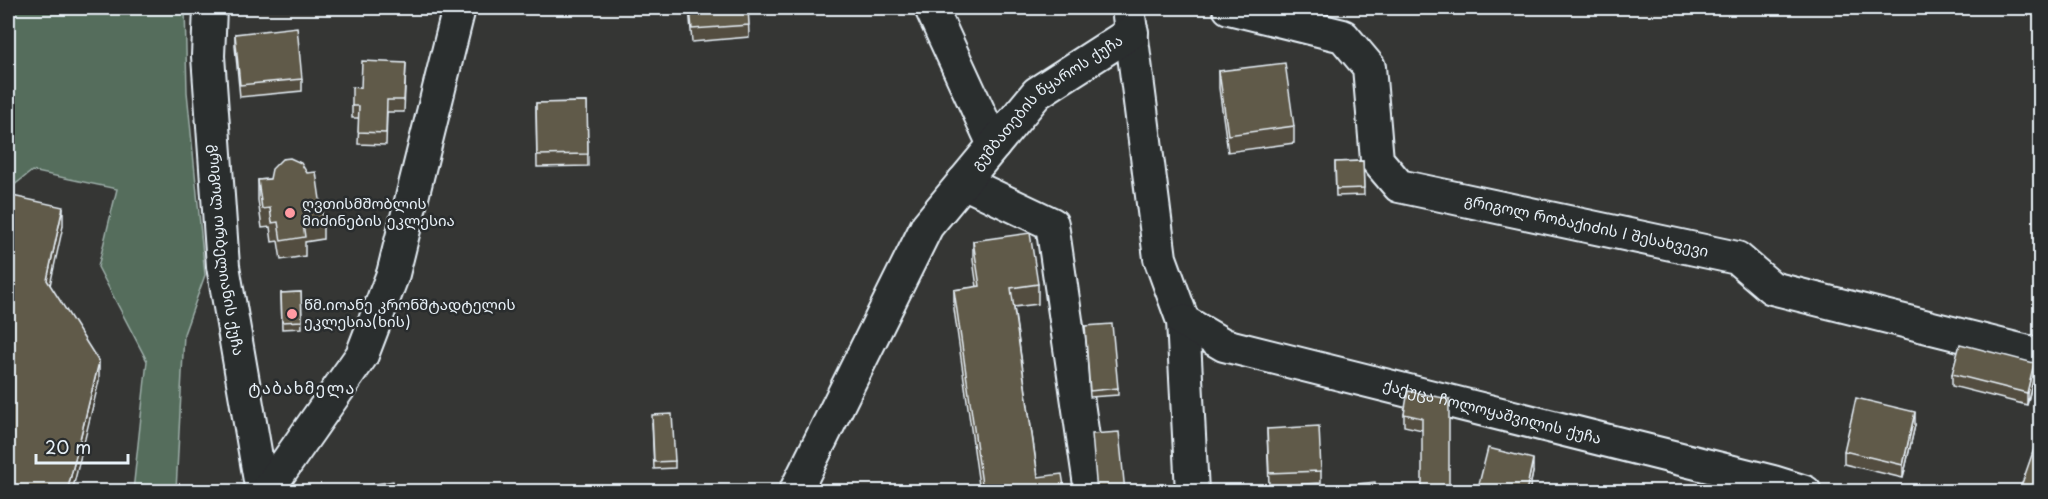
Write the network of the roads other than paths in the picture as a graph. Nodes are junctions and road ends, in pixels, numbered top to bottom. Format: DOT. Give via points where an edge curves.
graph roads {
  1 [pos="210,8"];
  2 [pos="459,8"];
  3 [pos="931,8"];
  4 [pos="1229,8"];
  5 [pos="1130,20"];
  6 [pos="994,145"];
  7 [pos="963,182"];
  8 [pos="1183,321"];
  9 [pos="2040,355"];
  10 [pos="1773,487"];
  11 [pos="264,492"];
  12 [pos="795,492"];
  13 [pos="1091,492"];
  14 [pos="1192,492"];
  15 [pos="1805,492"];
  1 -- 11 [label="street, გრიგოლ ორბელიანის ქუჩა" via="208,56 223,266"];
  2 -- 11 [label="street" via="393,273 362,355"];
  3 -- 6 [label="street"];
  4 -- 9 [label="street, გრიგოლ რობაქიძის I შესახვევი" via="1343,36 1369,67 1377,160 1399,186 1737,258 1772,288"];
  5 -- 6 [label="street, გუმბათების წყაროს ქუჩა" via="1037,93"];
  5 -- 8 [label="street, გუმბათების წყაროს ქუჩა" via="1160,258"];
  6 -- 7 [label="street, გუმბათების წყაროს ქუჩა"];
  7 -- 12 [label="street, გუმბათების წყაროს ქუჩა" via="927,226"];
  7 -- 13 [label="street" via="1052,224"];
  8 -- 10 [label="street, ქაქუცა ჩოლოყაშვილის ქუჩა" via="1224,345"];
  8 -- 14 [label="street, გუმბათების წყაროს ქუჩა"];
  10 -- 15 [label="street, ქაქუცა ჩოლოყაშვილის ქუჩა"];
}
